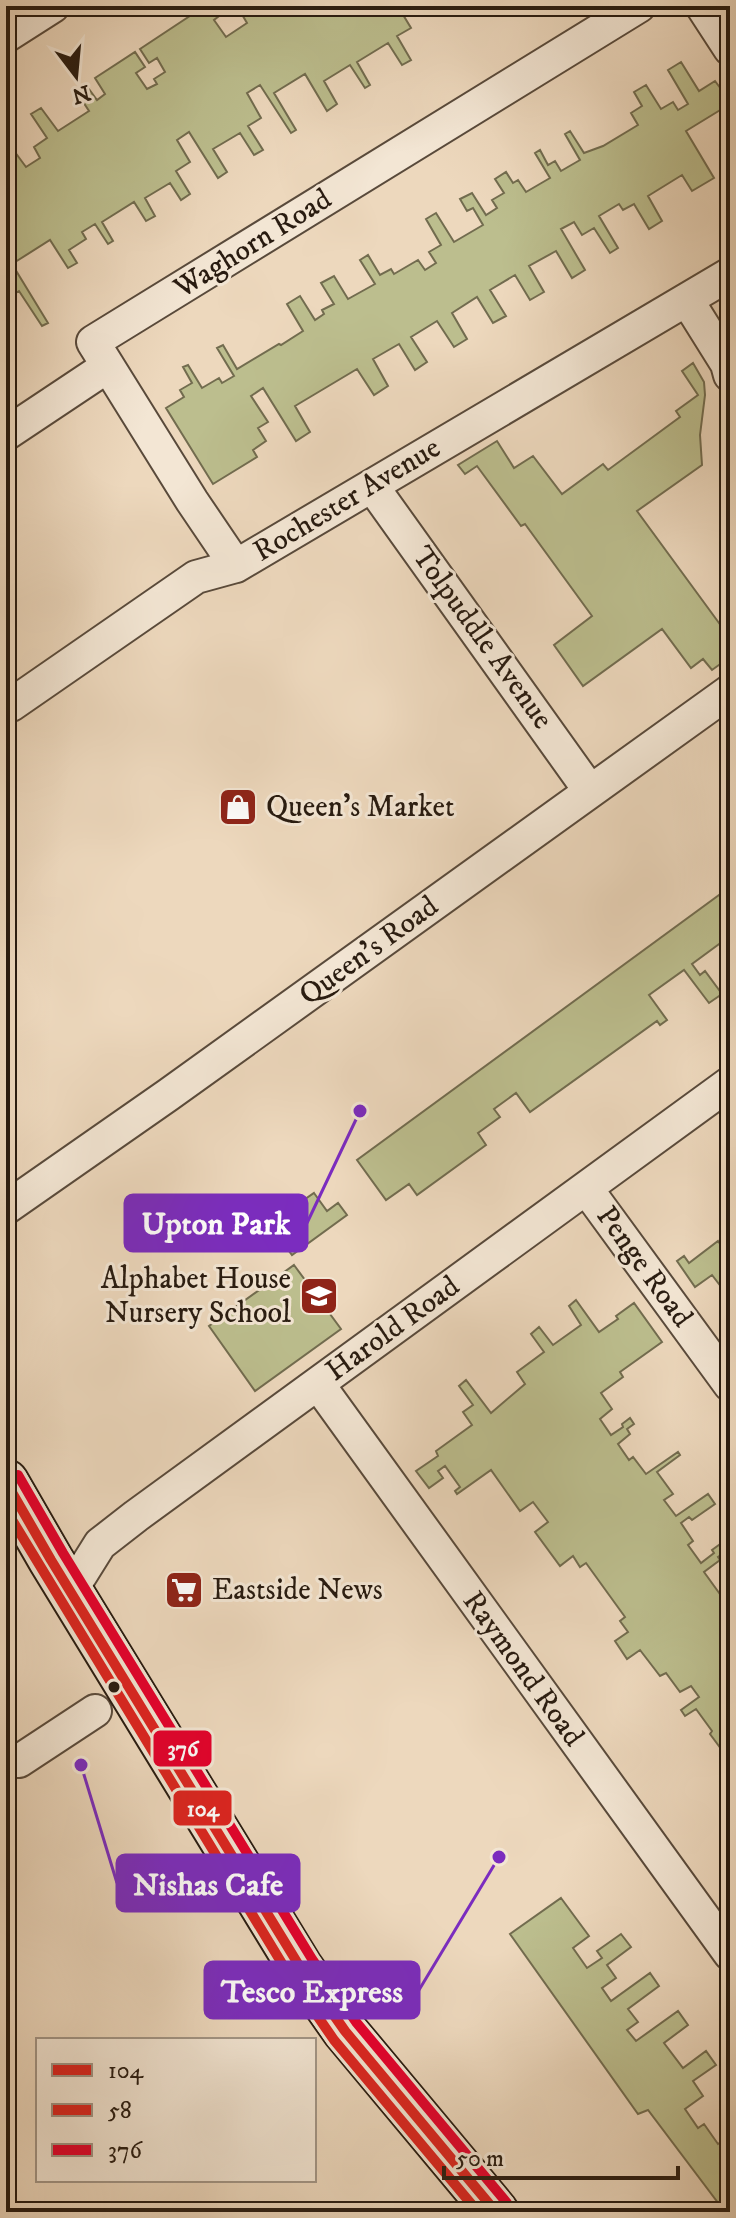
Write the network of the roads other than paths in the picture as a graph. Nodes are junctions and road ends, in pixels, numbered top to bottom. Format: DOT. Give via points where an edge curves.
graph roads {
  1 [pos="53,6"];
  2 [pos="639,6"];
  3 [pos="702,6"];
  4 [pos="6,36"];
  5 [pos="730,49"];
  6 [pos="730,274"];
  7 [pos="687,300"];
  8 [pos="108,366"];
  9 [pos="730,375"];
  10 [pos="6,434"];
  11 [pos="372,486"];
  12 [pos="236,566"];
  13 [pos="730,691"];
  14 [pos="11,705"];
  15 [pos="590,791"];
  16 [pos="730,1083"];
  17 [pos="586,1188"];
  18 [pos="6,1208"];
  19 [pos="318,1384"];
  20 [pos="730,1385"];
  21 [pos="6,1482"];
  22 [pos="67,1586"];
  23 [pos="95,1711"];
  24 [pos="19,1761"];
  25 [pos="730,1954"];
  26 [pos="496,2212"];
  1 -- 4 [label="street"];
  2 -- 8 [label="street, Waghorn Road" via="93,342"];
  3 -- 5 [label="street"];
  6 -- 7 [label="street"];
  7 -- 9 [label="street"];
  7 -- 11 [label="street, Rochester Avenue"];
  8 -- 10 [label="street"];
  8 -- 12 [label="street, Waghorn Road"];
  11 -- 12 [label="street, Rochester Avenue"];
  11 -- 15 [label="street, Tolpuddle Avenue"];
  12 -- 14 [label="street, Rochester Avenue" via="196,577"];
  13 -- 15 [label="street, Queen's Road"];
  15 -- 18 [label="street, Queen's Road"];
  16 -- 17 [label="street, Harold Road"];
  17 -- 19 [label="street, Harold Road"];
  17 -- 20 [label="street, Penge Road"];
  19 -- 22 [label="street, Harold Road" via="100,1544 80,1576"];
  19 -- 25 [label="street, Raymond Road"];
  21 -- 22 [label="main road"];
  22 -- 26 [label="main road" via="300,1967 345,2031"];
  23 -- 24 [label="street"];
}
